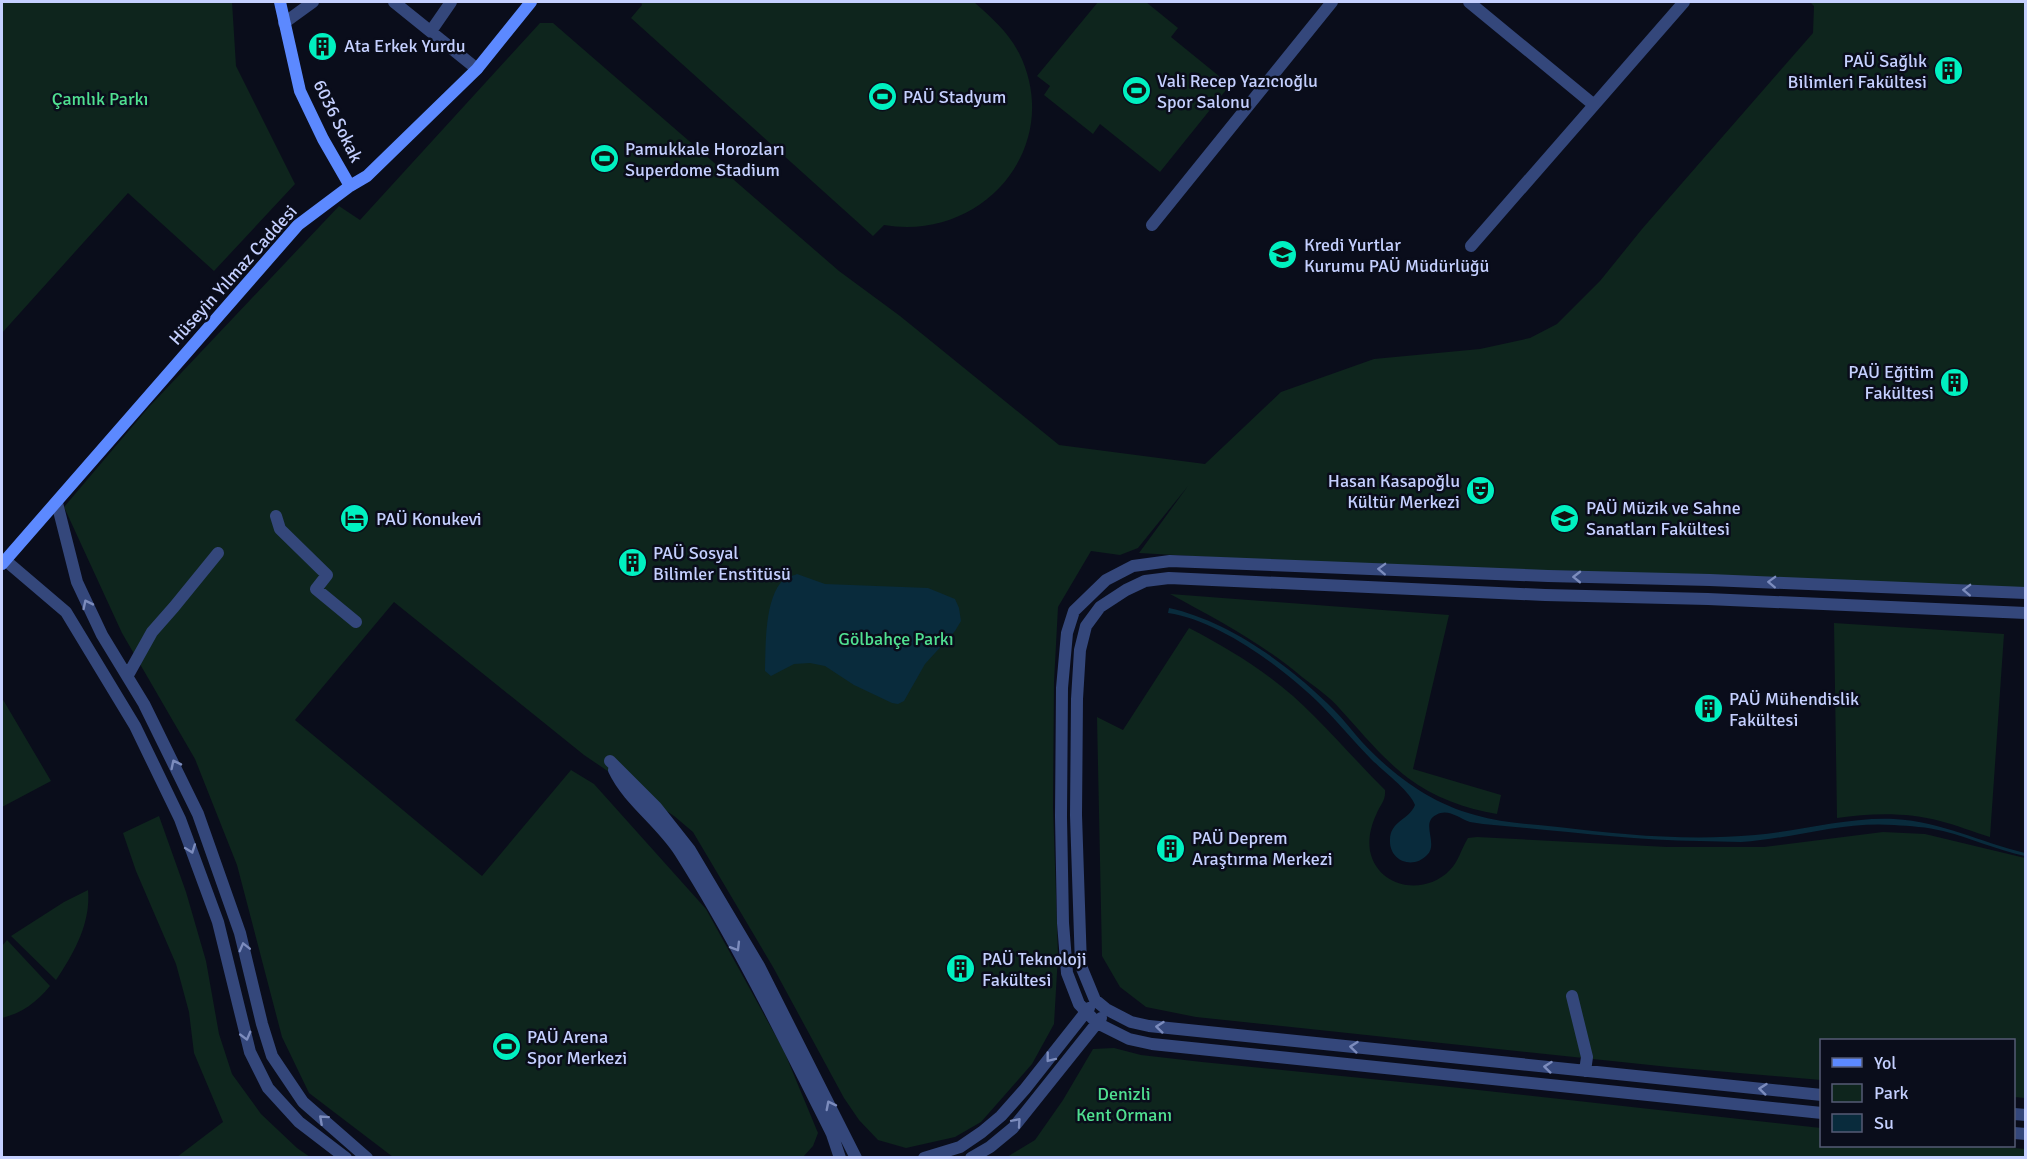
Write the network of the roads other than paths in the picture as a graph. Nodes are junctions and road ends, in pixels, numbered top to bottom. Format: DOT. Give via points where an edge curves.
graph roads {
  1 [pos="280,2"];
  2 [pos="313,2"];
  3 [pos="394,2"];
  4 [pos="451,2"];
  5 [pos="531,2"];
  6 [pos="1332,2"];
  7 [pos="1469,2"];
  8 [pos="1684,2"];
  9 [pos="284,23"];
  10 [pos="430,31"];
  11 [pos="477,69"];
  12 [pos="1594,105"];
  13 [pos="350,186"];
  14 [pos="1152,225"];
  15 [pos="1471,246"];
  16 [pos="57,503"];
  17 [pos="276,516"];
  18 [pos="218,553"];
  19 [pos="3,562"];
  20 [pos="1548,576"];
  21 [pos="2025,593"];
  22 [pos="1545,595"];
  23 [pos="2025,613"];
  24 [pos="356,622"];
  25 [pos="128,675"];
  26 [pos="1572,996"];
  27 [pos="1095,1000"];
  28 [pos="1106,1009"];
  29 [pos="1086,1013"];
  30 [pos="1097,1023"];
  31 [pos="1585,1071"];
  32 [pos="1820,1095"];
  33 [pos="1820,1113"];
  34 [pos="346,1158"];
  35 [pos="367,1158"];
  36 [pos="840,1158"];
  37 [pos="856,1158"];
  38 [pos="924,1158"];
  39 [pos="971,1158"];
  1 -- 9 [label="street, 6036 Sokak"];
  2 -- 9 [label="street"];
  3 -- 10 [label="street"];
  4 -- 10 [label="street"];
  5 -- 11 [label="street, Hüseyin Yılmaz Caddesi"];
  6 -- 14 [label="street"];
  7 -- 12 [label="street"];
  8 -- 12 [label="street"];
  9 -- 13 [label="street, 6036 Sokak" via="300,91"];
  10 -- 11 [label="street"];
  11 -- 13 [label="street, Hüseyin Yılmaz Caddesi" via="367,176"];
  12 -- 15 [label="street"];
  13 -- 16 [label="street, Hüseyin Yılmaz Caddesi" via="298,225"];
  16 -- 19 [label="street, Hüseyin Yılmaz Caddesi"];
  25 -- 16 [label="street, one-way" via="102,635 77,582"];
  17 -- 24 [label="street" via="280,529 327,575 316,589"];
  18 -- 25 [label="street" via="152,632"];
  19 -- 34 [label="street, one-way" via="66,612 135,726 180,819 218,922 250,1052 268,1088 300,1122"];
  21 -- 20 [label="street, one-way"];
  20 -- 22 [label="street"];
  20 -- 29 [label="street, one-way" via="1170,561 1133,566 1106,580 1088,596 1074,612 1067,633 1062,688 1061,817 1067,972"];
  22 -- 23 [label="street" via="1708,598"];
  22 -- 27 [label="street" via="1169,578 1145,581 1100,607 1086,626 1080,650 1076,768 1081,966"];
  35 -- 25 [label="street, one-way" via="303,1102 272,1056 240,933 198,814"];
  26 -- 31 [label="street" via="1587,1057"];
  27 -- 28 [label="street"];
  27 -- 29 [label="street"];
  28 -- 30 [label="street"];
  31 -- 28 [label="street, one-way" via="1149,1026"];
  29 -- 30 [label="street"];
  29 -- 38 [label="street, one-way" via="1001,1116 960,1147"];
  30 -- 33 [label="street" via="1129,1039 1152,1044"];
  39 -- 30 [label="street, one-way" via="1013,1128"];
  32 -- 31 [label="street, one-way"];
  37 -- 36 [label="street, one-way" via="759,966 690,850 656,807 610,761 621,786 679,851 750,972 832,1134"];
}
